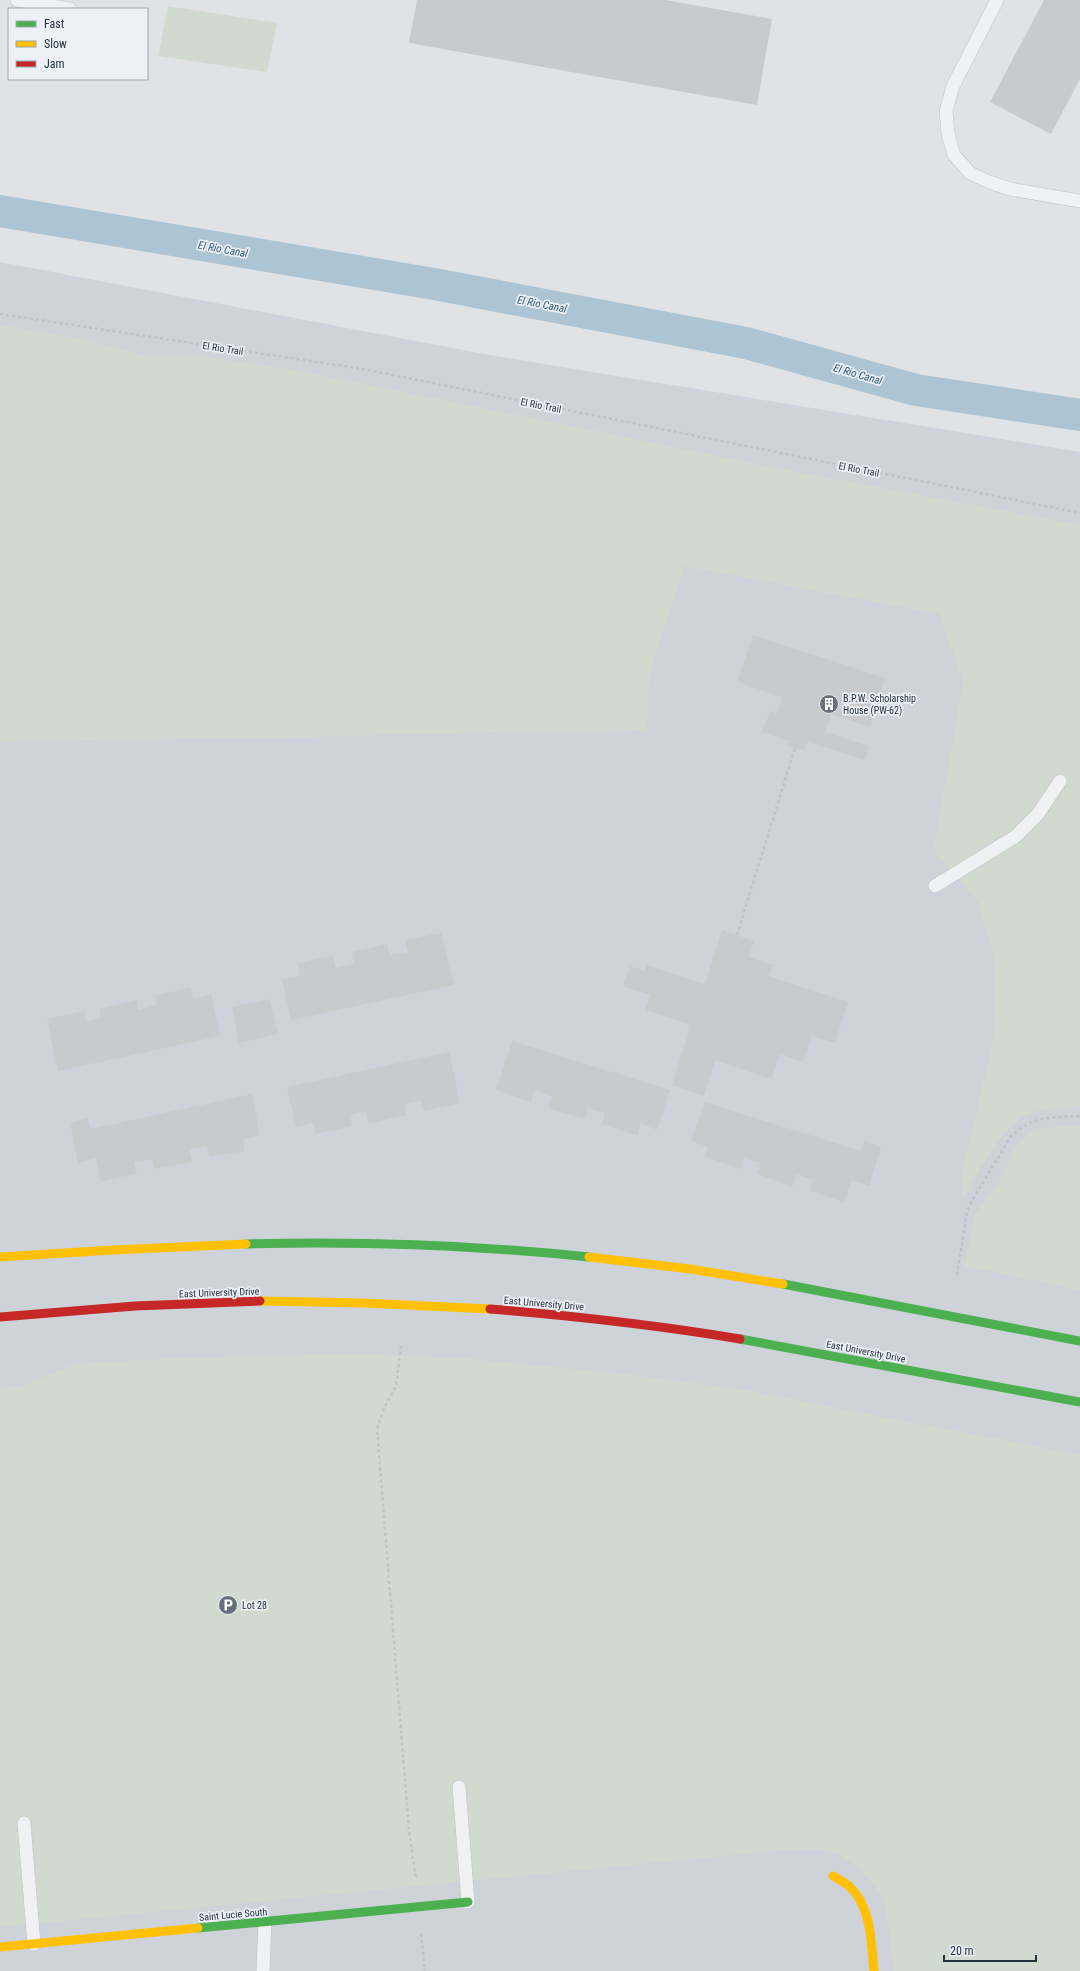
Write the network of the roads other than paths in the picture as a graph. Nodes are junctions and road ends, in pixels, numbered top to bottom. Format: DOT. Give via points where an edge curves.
graph roads {
  1 [pos="17,0"];
  2 [pos="996,0"];
  3 [pos="64,8"];
  4 [pos="1080,201"];
  5 [pos="1060,781"];
  6 [pos="936,886"];
  7 [pos="0,1257"];
  8 [pos="0,1317"];
  9 [pos="1080,1341"];
  10 [pos="1080,1402"];
  11 [pos="459,1787"];
  12 [pos="24,1823"];
  13 [pos="833,1876"];
  14 [pos="468,1902"];
  15 [pos="265,1922"];
  16 [pos="34,1944"];
  17 [pos="0,1948"];
  18 [pos="263,1971"];
  19 [pos="874,1971"];
  1 -- 3 [label="lane"];
  2 -- 4 [label="lane" via="954,86 946,111 948,134 954,155 970,173 989,182 1010,189"];
  5 -- 6 [label="lane" via="1038,814 1016,836"];
  7 -- 9 [label="street" via="247,1242 455,1246 562,1254 719,1275 902,1306"];
  8 -- 10 [label="street, East University Drive" via="135,1306 242,1301 364,1303 525,1312 692,1331"];
  11 -- 14 [label="lane"];
  12 -- 16 [label="lane"];
  13 -- 19 [label="street" via="851,1888 861,1901 868,1922"];
  14 -- 15 [label="street, Saint Lucie South"];
  15 -- 16 [label="street, Saint Lucie South"];
  15 -- 18 [label="lane"];
  16 -- 17 [label="street, Saint Lucie South"];
}
